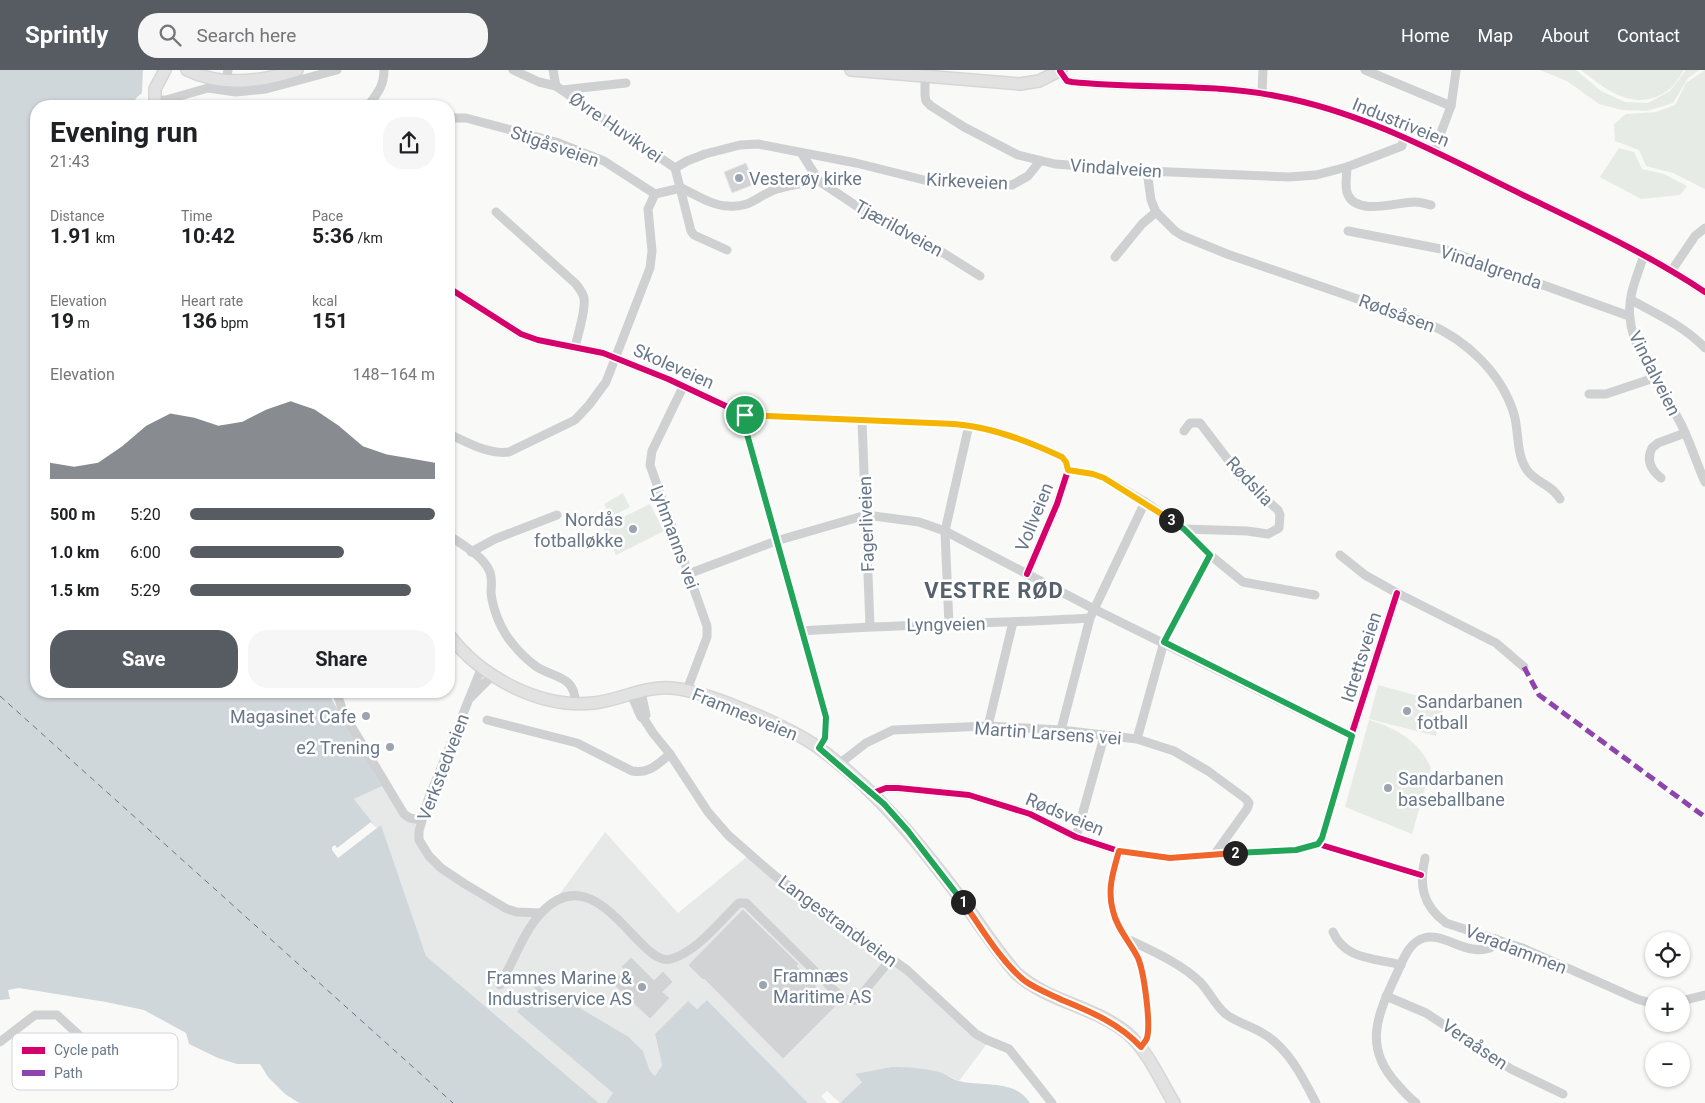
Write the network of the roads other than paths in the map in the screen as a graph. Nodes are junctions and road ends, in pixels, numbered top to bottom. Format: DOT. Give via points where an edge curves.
graph roads {
  1 [pos="154,70"];
  2 [pos="165,70"];
  3 [pos="187,70"];
  4 [pos="202,70"];
  5 [pos="297,70"];
  6 [pos="338,70"];
  7 [pos="384,70"];
  8 [pos="513,70"];
  9 [pos="554,70"];
  10 [pos="851,70"];
  11 [pos="1060,70"];
  12 [pos="1264,70"];
  13 [pos="1365,70"];
  14 [pos="1456,71"];
  15 [pos="227,75"];
  16 [pos="925,76"];
  17 [pos="626,83"];
  18 [pos="559,88"];
  19 [pos="1262,94"];
  20 [pos="155,98"];
  21 [pos="372,100"];
  22 [pos="1451,106"];
  23 [pos="455,118"];
  24 [pos="1404,137"];
  25 [pos="1434,151"];
  26 [pos="802,154"];
  27 [pos="1040,161"];
  28 [pos="856,163"];
  29 [pos="1347,167"];
  30 [pos="676,168"];
  31 [pos="1147,171"];
  32 [pos="818,181"];
  33 [pos="681,188"];
  34 [pos="655,194"];
  35 [pos="1431,204"];
  36 [pos="496,212"];
  37 [pos="1156,212"];
  38 [pos="1705,228"];
  39 [pos="1348,231"];
  40 [pos="727,250"];
  41 [pos="1644,255"];
  42 [pos="1115,257"];
  43 [pos="1672,270"];
  44 [pos="980,276"];
  45 [pos="455,292"];
  46 [pos="1705,292"];
  47 [pos="1631,300"];
  48 [pos="1629,316"];
  49 [pos="575,347"];
  50 [pos="1705,348"];
  51 [pos="617,358"];
  52 [pos="1654,378"];
  53 [pos="683,387"];
  54 [pos="1589,394"];
  55 [pos="745,415"];
  56 [pos="862,421"];
  57 [pos="969,425"];
  58 [pos="1184,431"];
  59 [pos="1685,433"];
  60 [pos="455,437"];
  61 [pos="1068,470"];
  62 [pos="1661,478"];
  63 [pos="1705,482"];
  64 [pos="1560,499"];
  65 [pos="1145,502"];
  66 [pos="557,515"];
  67 [pos="866,515"];
  68 [pos="1184,529"];
  69 [pos="945,531"];
  70 [pos="455,540"];
  71 [pos="776,540"];
  72 [pos="471,552"];
  73 [pos="1210,555"];
  74 [pos="1340,555"];
  75 [pos="688,574"];
  76 [pos="1027,574"];
  77 [pos="1397,593"];
  78 [pos="1315,595"];
  79 [pos="1092,613"];
  80 [pos="1013,622"];
  81 [pos="949,625"];
  82 [pos="870,626"];
  83 [pos="802,631"];
  84 [pos="455,641"];
  85 [pos="1164,642"];
  86 [pos="1524,667"];
  87 [pos="482,668"];
  88 [pos="493,675"];
  89 [pos="686,690"];
  90 [pos="636,693"];
  91 [pos="471,697"];
  92 [pos="338,698"];
  93 [pos="575,703"];
  94 [pos="487,720"];
  95 [pos="988,726"];
  96 [pos="1062,730"];
  97 [pos="1352,736"];
  98 [pos="1104,737"];
  99 [pos="1137,740"];
  100 [pos="819,748"];
  101 [pos="670,754"];
  102 [pos="838,764"];
  103 [pos="873,794"];
  104 [pos="422,820"];
  105 [pos="1076,836"];
  106 [pos="1318,844"];
  107 [pos="1119,851"];
  108 [pos="1214,855"];
  109 [pos="1425,858"];
  110 [pos="540,913"];
  111 [pos="1333,932"];
  112 [pos="1125,938"];
  113 [pos="1496,939"];
  114 [pos="891,959"];
  115 [pos="1401,965"];
  116 [pos="500,985"];
  117 [pos="1705,994"];
  118 [pos="1386,996"];
  119 [pos="1690,998"];
  120 [pos="1645,1002"];
  121 [pos="77,1033"];
  122 [pos="0,1042"];
  123 [pos="1141,1047"];
  124 [pos="1563,1094"];
  125 [pos="1052,1103"];
  126 [pos="1174,1103"];
  127 [pos="1316,1103"];
  128 [pos="1416,1103"];
  1 -- 20 [label="main road"];
  2 -- 20 [label="main road"];
  3 -- 15 [label="main road" via="205,78"];
  4 -- 15 [label="main road"];
  5 -- 15 [label="main road" via="258,80"];
  6 -- 20 [label="street" via="266,89 236,92 208,88 166,100"];
  7 -- 21 [label="street" via="384,82"];
  8 -- 18 [label="street"];
  9 -- 18 [label="street"];
  10 -- 16 [label="main road"];
  11 -- 16 [label="main road" via="1039,81 1020,84"];
  11 -- 19 [label="street, Industriveien" via="1068,81 1080,83"];
  12 -- 19 [label="street"];
  13 -- 22 [label="street"];
  14 -- 22 [label="street"];
  16 -- 27 [label="street, Vindalveien" via="926,101 931,106 995,144"];
  17 -- 18 [label="street"];
  18 -- 30 [label="street, Øvre Huvikvei"];
  19 -- 24 [label="street, Industriveien" via="1355,117"];
  22 -- 25 [label="street"];
  23 -- 34 [label="street, Stigåsveien" via="466,118 556,142 604,161"];
  24 -- 25 [label="street, Industriveien"];
  24 -- 29 [label="street, Vindalveien" via="1402,146"];
  25 -- 41 [label="street, Industriveien"];
  26 -- 28 [label="street, Øvre Huvikvei"];
  26 -- 30 [label="street, Øvre Huvikvei" via="772,145 740,145 705,154"];
  26 -- 32 [label="street, Tjærildveien"];
  27 -- 28 [label="street, Kirkeveien" via="1028,176 1012,185 932,182"];
  27 -- 31 [label="street, Vindalveien"];
  29 -- 31 [label="street, Vindalveien" via="1289,177"];
  29 -- 35 [label="street" via="1346,190 1357,203 1372,207 1417,202"];
  30 -- 33 [label="street, Øvre Huvikvei"];
  31 -- 37 [label="street, Rødsåsen"];
  32 -- 33 [label="street" via="779,188 763,194 751,204 733,206 714,203"];
  32 -- 44 [label="street, Tjærildveien" via="864,211 929,244"];
  33 -- 34 [label="street"];
  33 -- 40 [label="street, Øvre Huvikvei" via="691,231"];
  34 -- 51 [label="street" via="648,209 652,251 650,268"];
  36 -- 49 [label="street" via="582,291 584,306"];
  37 -- 42 [label="street"];
  37 -- 64 [label="street, Rødsåsen" via="1175,231 1195,242 1427,323 1457,339 1502,387 1514,414 1527,470 1553,489"];
  38 -- 43 [label="street" via="1695,236"];
  39 -- 48 [label="street, Vindalgrenda" via="1446,250"];
  41 -- 43 [label="street, Industriveien"];
  41 -- 47 [label="street, Vindalveien"];
  43 -- 46 [label="street, Industriveien"];
  45 -- 49 [label="street, Skoleveien" via="521,334"];
  47 -- 48 [label="street, Vindalveien"];
  47 -- 50 [label="street" via="1694,336"];
  48 -- 52 [label="street, Vindalveien" via="1638,346"];
  49 -- 51 [label="street, Skoleveien"];
  51 -- 53 [label="street, Skoleveien"];
  51 -- 60 [label="street" via="606,382 589,406 575,420 539,439 501,454"];
  52 -- 54 [label="street" via="1606,394"];
  52 -- 59 [label="street, Vindalveien"];
  53 -- 55 [label="street, Skoleveien"];
  53 -- 75 [label="street, Lyhmanns vei" via="652,451 650,465"];
  55 -- 56 [label="street"];
  55 -- 71 [label="street" via="745,427"];
  56 -- 57 [label="street"];
  56 -- 67 [label="street, Fagerliveien"];
  57 -- 61 [label="street" via="1007,434 1049,450 1062,457"];
  57 -- 69 [label="street"];
  58 -- 68 [label="street, Rødslia" via="1190,423 1200,423 1242,478 1278,510 1281,520 1279,528 1268,534"];
  59 -- 62 [label="street, Vindalveien" via="1658,443 1650,450 1651,468"];
  59 -- 63 [label="street, Vindalveien"];
  61 -- 65 [label="street" via="1104,478"];
  61 -- 76 [label="street, Vollveien"];
  65 -- 68 [label="street"];
  65 -- 79 [label="street"];
  66 -- 72 [label="street"];
  67 -- 69 [label="street" via="919,522"];
  67 -- 71 [label="street"];
  67 -- 82 [label="street, Fagerliveien"];
  68 -- 73 [label="street"];
  69 -- 76 [label="street"];
  69 -- 81 [label="street"];
  70 -- 72 [label="street"];
  71 -- 75 [label="street"];
  71 -- 83 [label="street"];
  72 -- 93 [label="street" via="490,571 492,602 509,640 524,658 570,684 575,692"];
  73 -- 78 [label="street" via="1243,582"];
  73 -- 85 [label="street"];
  74 -- 77 [label="street, Idrettsveien" via="1365,575"];
  75 -- 89 [label="street, Lyhmanns vei" via="707,626 707,637"];
  76 -- 79 [label="street"];
  77 -- 86 [label="street, Idrettsveien" via="1496,642"];
  77 -- 97 [label="street, Idrettsveien"];
  79 -- 80 [label="street, Lyngveien"];
  79 -- 85 [label="street"];
  79 -- 96 [label="street"];
  80 -- 81 [label="street, Lyngveien"];
  80 -- 95 [label="street"];
  81 -- 82 [label="street, Lyngveien"];
  82 -- 83 [label="street, Lyngveien"];
  83 -- 100 [label="street" via="826,717 825,738"];
  84 -- 87 [label="main road, Framnesveien"];
  85 -- 97 [label="street"];
  85 -- 99 [label="street"];
  87 -- 88 [label="main road, Framnesveien"];
  87 -- 91 [label="street, Verkstedveien"];
  88 -- 91 [label="street, Verkstedveien"];
  88 -- 93 [label="main road, Framnesveien" via="540,697"];
  89 -- 90 [label="main road, Framnesveien" via="670,688"];
  89 -- 100 [label="main road, Framnesveien" via="772,723"];
  90 -- 93 [label="main road, Framnesveien" via="599,702"];
  90 -- 101 [label="street, Langestrandveien" via="641,717"];
  91 -- 104 [label="street, Verkstedveien"];
  92 -- 104 [label="street" via="344,714 404,814"];
  94 -- 101 [label="street" via="577,744 641,773 652,769"];
  95 -- 96 [label="street, Martin Larsens vei"];
  95 -- 102 [label="street, Martin Larsens vei" via="893,730 866,743"];
  96 -- 98 [label="street, Martin Larsens vei"];
  97 -- 106 [label="street, Idrettsveien"];
  98 -- 99 [label="street, Martin Larsens vei"];
  98 -- 105 [label="street, Rødsveien"];
  99 -- 108 [label="street, Martin Larsens vei" via="1188,758 1249,803 1248,809"];
  100 -- 102 [label="main road, Framnesveien"];
  101 -- 114 [label="street, Langestrandveien" via="714,821 749,855"];
  102 -- 103 [label="main road, Framnesveien"];
  103 -- 105 [label="street, Rødsveien" via="886,788 898,788 969,795 1030,814"];
  103 -- 123 [label="main road, Framnesveien" via="908,831 1016,973 1045,992 1108,1020"];
  104 -- 110 [label="street, Verkstedveien" via="418,831 421,847 441,868 507,909"];
  105 -- 107 [label="street, Rødsveien"];
  106 -- 108 [label="street, Rødsveien" via="1296,850"];
  107 -- 108 [label="street, Rødsveien" via="1170,858"];
  107 -- 112 [label="street" via="1111,876 1110,897 1114,917"];
  109 -- 113 [label="street, Veradammen" via="1421,876 1423,888 1436,916 1456,927"];
  110 -- 114 [label="street" via="553,903 568,898 582,897 595,901 653,954 663,960 671,960 695,946 738,904 746,903 839,995 853,1002"];
  110 -- 116 [label="street"];
  111 -- 115 [label="street" via="1337,942 1356,956"];
  112 -- 123 [label="street" via="1138,959 1144,984 1148,1028 1147,1038"];
  112 -- 127 [label="street" via="1185,969 1227,1015 1267,1036 1302,1075"];
  113 -- 115 [label="street" via="1490,948 1476,951 1425,937 1410,949"];
  113 -- 120 [label="street, Veradammen"];
  114 -- 125 [label="street, Langestrandveien" via="976,1034 1009,1049"];
  115 -- 118 [label="street"];
  117 -- 119 [label="street"];
  118 -- 124 [label="street, Veraåsen" via="1426,1013 1511,1069"];
  118 -- 128 [label="street" via="1377,1022 1378,1056 1388,1074"];
  121 -- 122 [label="street" via="57,1015 35,1015"];
  123 -- 126 [label="main road, Framnesveien"];
}
